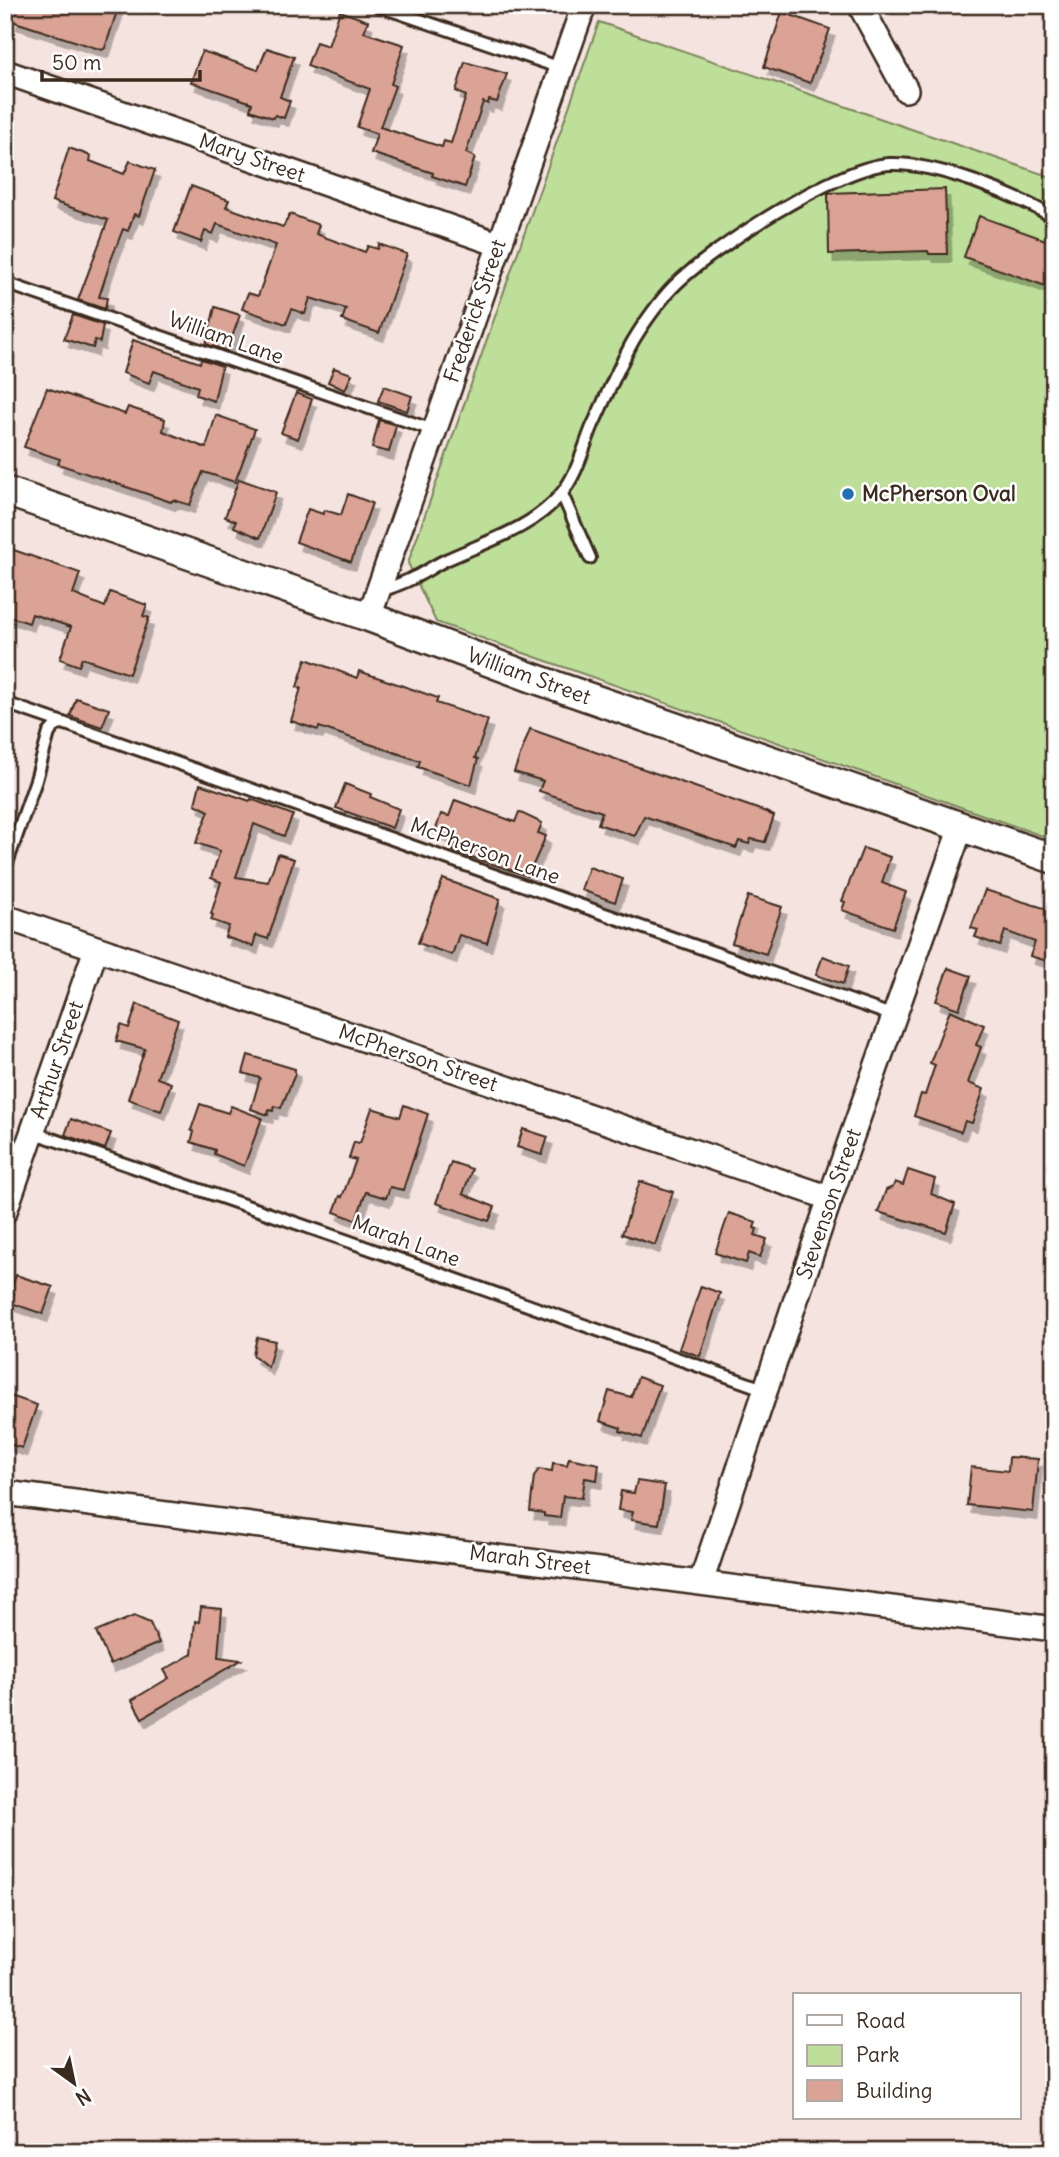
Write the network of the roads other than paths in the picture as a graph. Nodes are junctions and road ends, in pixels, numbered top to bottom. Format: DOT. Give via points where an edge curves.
graph roads {
  1 [pos="376,5"];
  2 [pos="583,5"];
  3 [pos="860,5"];
  4 [pos="561,68"];
  5 [pos="5,72"];
  6 [pos="906,90"];
  7 [pos="1054,217"];
  8 [pos="498,244"];
  9 [pos="5,283"];
  10 [pos="433,430"];
  11 [pos="5,491"];
  12 [pos="562,494"];
  13 [pos="590,558"];
  14 [pos="373,605"];
  15 [pos="5,703"];
  16 [pos="63,723"];
  17 [pos="961,827"];
  18 [pos="1054,859"];
  19 [pos="5,869"];
  20 [pos="5,917"];
  21 [pos="96,949"];
  22 [pos="894,1016"];
  23 [pos="32,1132"];
  24 [pos="830,1198"];
  25 [pos="5,1211"];
  26 [pos="766,1390"];
  27 [pos="5,1493"];
  28 [pos="701,1582"];
  29 [pos="1054,1629"];
  1 -- 4 [label="lane"];
  2 -- 4 [label="street, Frederick Street"];
  3 -- 6 [label="street"];
  4 -- 8 [label="street, Frederick Street"];
  5 -- 8 [label="street, Mary Street"];
  7 -- 12 [label="lane" via="974,182 889,164 845,176 798,200 748,230 674,286 634,340"];
  8 -- 10 [label="street, Frederick Street"];
  9 -- 10 [label="lane, William Lane"];
  10 -- 14 [label="street, Frederick Street"];
  11 -- 14 [label="street, William Street"];
  12 -- 13 [label="lane"];
  12 -- 14 [label="lane" via="534,520 441,562"];
  14 -- 17 [label="street, William Street" via="533,678"];
  15 -- 16 [label="lane, McPherson Lane"];
  16 -- 19 [label="lane" via="49,733"];
  16 -- 22 [label="lane, McPherson Lane"];
  17 -- 18 [label="street, William Street"];
  17 -- 22 [label="street, Stevenson Street"];
  20 -- 21 [label="street, McPherson Street"];
  21 -- 23 [label="street, Arthur Street"];
  21 -- 24 [label="street, McPherson Street"];
  22 -- 24 [label="street, Stevenson Street"];
  23 -- 25 [label="street, Arthur Street"];
  23 -- 26 [label="lane, Marah Lane"];
  24 -- 26 [label="street, Stevenson Street"];
  26 -- 28 [label="street, Stevenson Street"];
  27 -- 28 [label="street, Marah Street"];
  28 -- 29 [label="street, Marah Street"];
}
